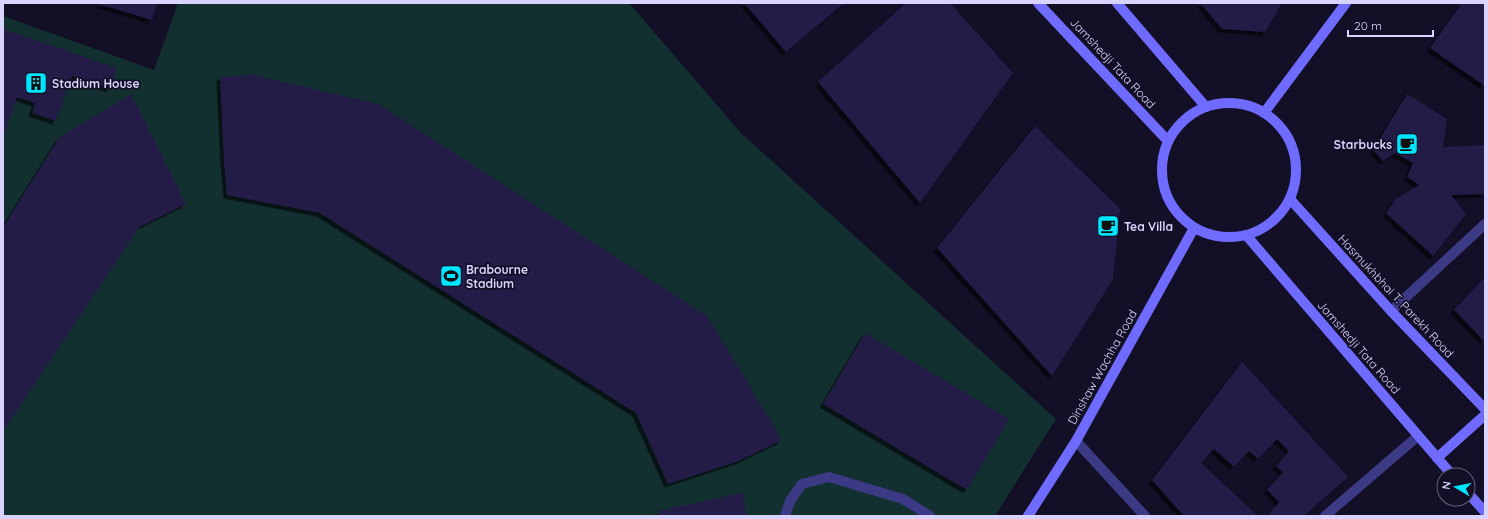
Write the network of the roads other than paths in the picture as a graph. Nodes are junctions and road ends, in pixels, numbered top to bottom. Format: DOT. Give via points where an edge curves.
graph roads {
  1 [pos="1038,3"];
  2 [pos="1117,3"];
  3 [pos="1346,3"];
  4 [pos="1206,107"];
  5 [pos="1264,113"];
  6 [pos="1168,141"];
  7 [pos="1290,199"];
  8 [pos="1485,224"];
  9 [pos="1194,228"];
  10 [pos="1246,235"];
  11 [pos="1391,311"];
  12 [pos="1485,409"];
  13 [pos="1485,415"];
  14 [pos="1418,436"];
  15 [pos="1076,441"];
  16 [pos="1437,458"];
  17 [pos="1445,467"];
  18 [pos="1476,502"];
  19 [pos="1485,512"];
  20 [pos="785,516"];
  21 [pos="930,516"];
  22 [pos="1028,516"];
  23 [pos="1145,516"];
  24 [pos="1325,516"];
  1 -- 6 [label="street, Jamshedji Tata Road"];
  2 -- 4 [label="street"];
  3 -- 5 [label="street"];
  4 -- 5 [label="street" via="1238,103"];
  4 -- 6 [label="street" via="1197,110 1180,123"];
  5 -- 7 [label="street" via="1275,121 1288,138 1295,158 1295,179"];
  6 -- 9 [label="street" via="1162,161 1162,182 1169,203 1182,219"];
  7 -- 10 [label="street" via="1278,217 1261,230"];
  7 -- 11 [label="street, Hasmukhbhai T. Parekh Road"];
  8 -- 11 [label="street"];
  9 -- 10 [label="street" via="1220,238"];
  9 -- 15 [label="street, Dinshaw Wachha Road"];
  10 -- 14 [label="street, Jamshedji Tata Road"];
  11 -- 12 [label="street, Hasmukhbhai T. Parekh Road"];
  13 -- 16 [label="street"];
  14 -- 16 [label="street, Jamshedji Tata Road"];
  14 -- 24 [label="street"];
  15 -- 22 [label="street, Dinshaw Wachha Road"];
  15 -- 23 [label="street"];
  16 -- 17 [label="street, Jamshedji Tata Road"];
  18 -- 19 [label="street"];
  20 -- 21 [label="street" via="790,501 802,484 829,477 903,499"];
}
